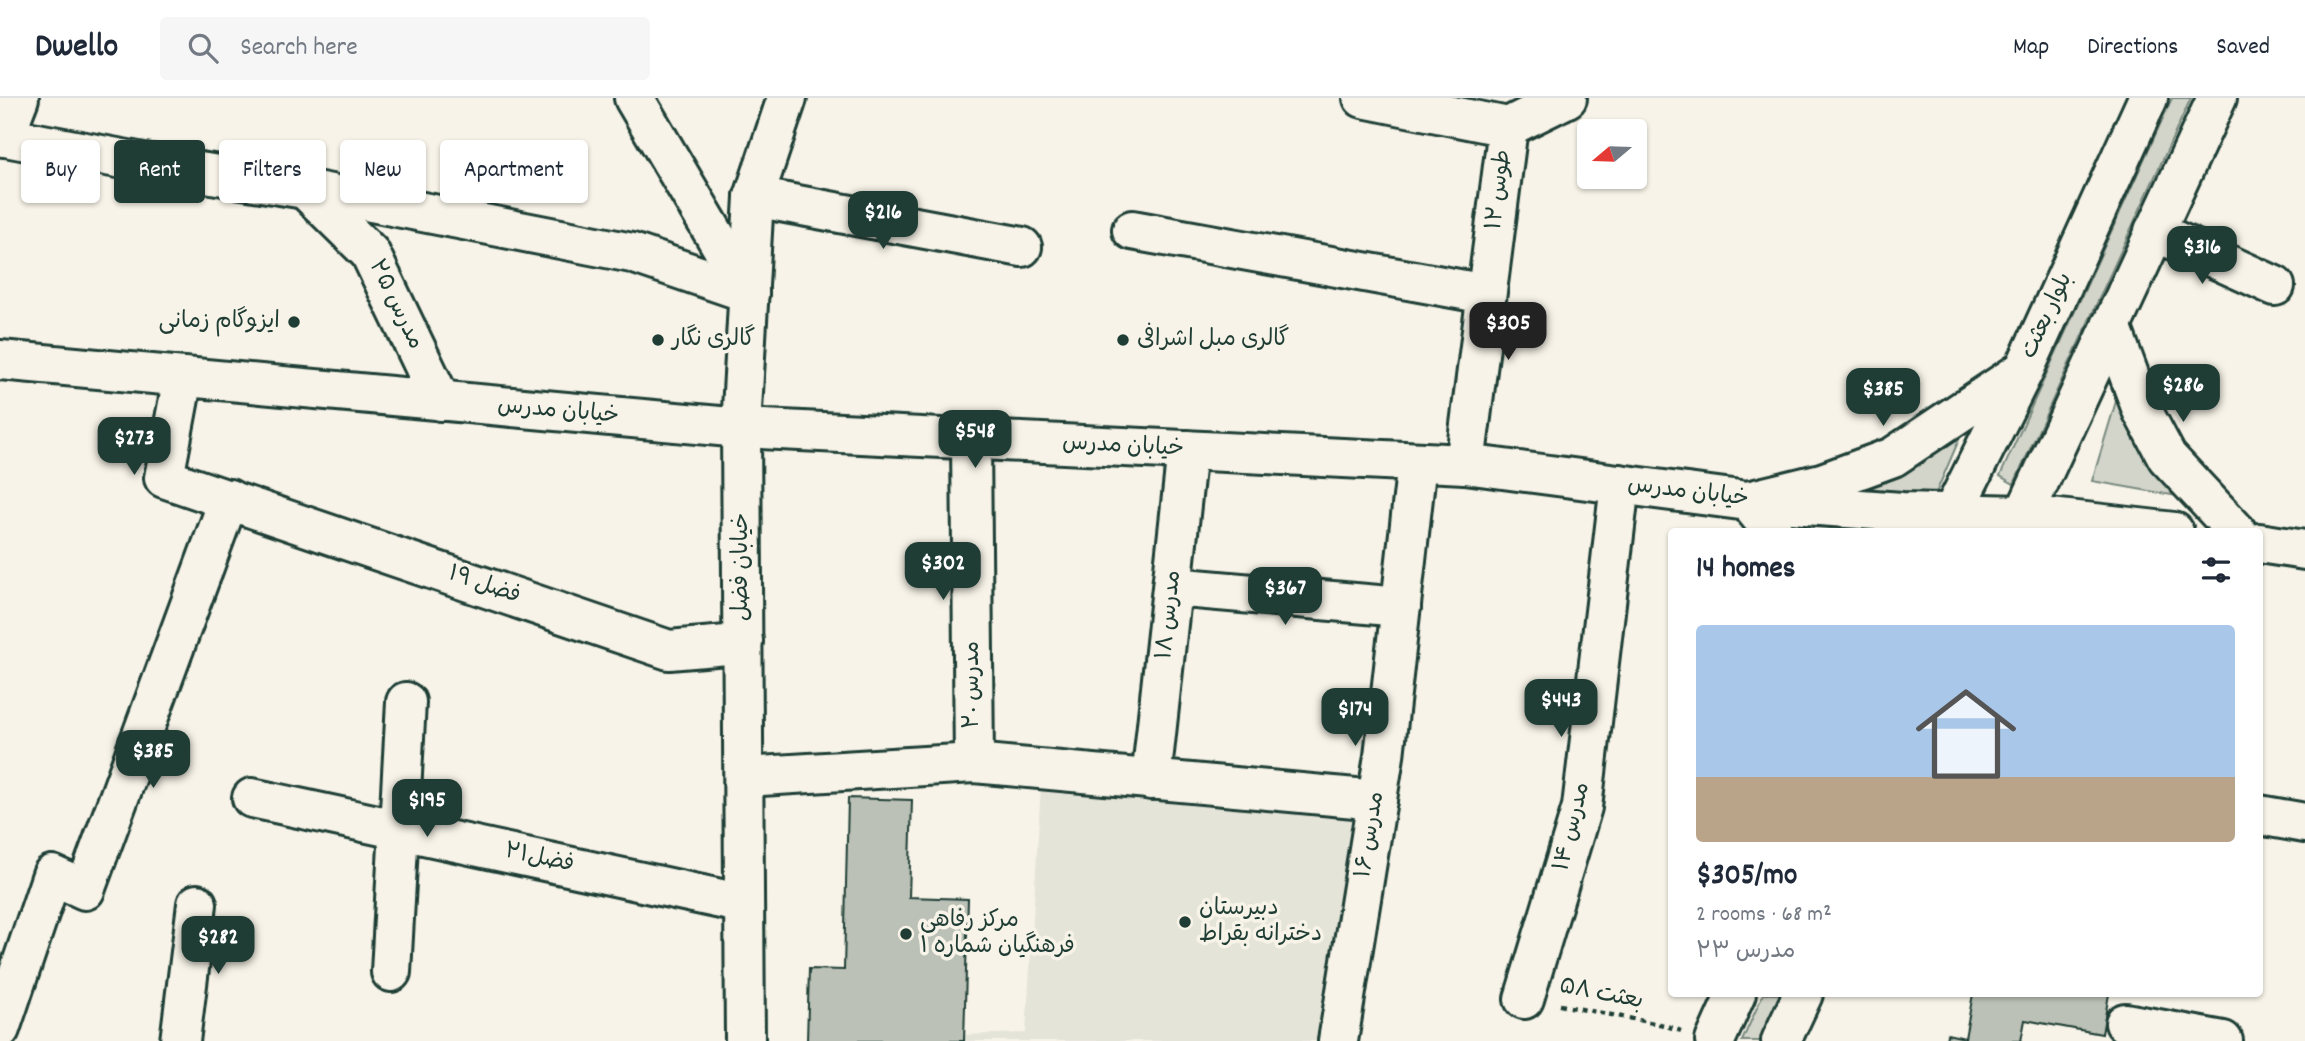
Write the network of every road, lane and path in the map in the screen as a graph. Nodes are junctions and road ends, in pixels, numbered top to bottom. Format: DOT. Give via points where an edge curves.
graph roads {
  1 [pos="19,98"];
  2 [pos="634,98"];
  3 [pos="787,98"];
  4 [pos="1363,98"];
  5 [pos="1567,98"];
  6 [pos="2148,98"];
  7 [pos="2217,98"];
  8 [pos="1435,105"];
  9 [pos="1522,113"];
  10 [pos="2,136"];
  11 [pos="219,175"];
  12 [pos="326,193"];
  13 [pos="754,197"];
  14 [pos="318,203"];
  15 [pos="1132,230"];
  16 [pos="2154,230"];
  17 [pos="1022,247"];
  18 [pos="2276,286"];
  19 [pos="749,293"];
  20 [pos="1486,294"];
  21 [pos="2111,326"];
  22 [pos="0,360"];
  23 [pos="2024,370"];
  24 [pos="183,377"];
  25 [pos="441,401"];
  26 [pos="741,428"];
  27 [pos="971,440"];
  28 [pos="1186,450"];
  29 [pos="1418,462"];
  30 [pos="1465,464"];
  31 [pos="1620,484"];
  32 [pos="229,499"];
  33 [pos="1748,501"];
  34 [pos="1948,522"];
  35 [pos="2020,523"];
  36 [pos="1770,528"];
  37 [pos="2106,528"];
  38 [pos="2233,528"];
  39 [pos="2263,544"];
  40 [pos="2305,550"];
  41 [pos="1173,587"];
  42 [pos="1401,607"];
  43 [pos="743,641"];
  44 [pos="406,702"];
  45 [pos="974,763"];
  46 [pos="744,777"];
  47 [pos="1151,780"];
  48 [pos="251,798"];
  49 [pos="1377,800"];
  50 [pos="2263,816"];
  51 [pos="2305,823"];
  52 [pos="398,828"];
  53 [pos="197,904"];
  54 [pos="744,904"];
  55 [pos="391,972"];
  56 [pos="1734,997"];
  57 [pos="1802,997"];
  58 [pos="1524,999"];
  59 [pos="2126,1019"];
  60 [pos="0,1029"];
  61 [pos="1701,1037"];
  62 [pos="180,1041"];
  63 [pos="745,1041"];
  64 [pos="1338,1041"];
  65 [pos="1782,1041"];
  66 [pos="2223,1041"];
  1 -- 10 [label="street"];
  2 -- 19 [label="street"];
  3 -- 13 [label="street, خیابان فضل"];
  4 -- 8 [label="street"];
  5 -- 9 [label="street"];
  6 -- 23 [label="street, بلوار بعثت"];
  7 -- 16 [label="street"];
  8 -- 9 [label="street"];
  9 -- 20 [label="street, طوس ۱۲"];
  10 -- 11 [label="street"];
  12 -- 19 [label="street" via="632,253"];
  13 -- 17 [label="street"];
  13 -- 19 [label="street, خیابان فضل"];
  14 -- 25 [label="street, مدرس ۲۵" via="370,253"];
  15 -- 20 [label="street"];
  16 -- 18 [label="street"];
  16 -- 21 [label="street"];
  19 -- 26 [label="street, خیابان فضل"];
  20 -- 30 [label="street, طوس ۱۲"];
  21 -- 35 [label="street"];
  21 -- 38 [label="street" via="2143,410 2167,457"];
  22 -- 24 [label="street, خیابان مدرس"];
  23 -- 33 [label="street" via="1893,457 1822,483"];
  23 -- 34 [label="street, بلوار بعثت"];
  24 -- 25 [label="street, خیابان مدرس"];
  24 -- 32 [label="street, فضل ۱۹" via="164,478"];
  25 -- 26 [label="street, خیابان مدرس"];
  26 -- 27 [label="street, خیابان مدرس"];
  26 -- 43 [label="street, خیابان فضل"];
  27 -- 28 [label="street, خیابان مدرس"];
  27 -- 45 [label="street, مدرس ۲۰"];
  28 -- 29 [label="street, خیابان مدرس"];
  28 -- 41 [label="street, مدرس ۱۸"];
  29 -- 30 [label="street, خیابان مدرس"];
  29 -- 42 [label="street, مدرس ۱۶"];
  30 -- 31 [label="street, خیابان مدرس"];
  31 -- 33 [label="street, خیابان مدرس"];
  31 -- 58 [label="street, مدرس ۱۴" via="1582,807"];
  32 -- 43 [label="street, فضل ۱۹" via="669,650"];
  32 -- 60 [label="street" via="85,890 52,875"];
  33 -- 34 [label="street, خیابان مدرس" via="1902,512"];
  33 -- 36 [label="street"];
  34 -- 35 [label="street, خیابان مدرس"];
  35 -- 37 [label="street"];
  39 -- 40 [label="street"];
  41 -- 42 [label="street"];
  41 -- 47 [label="street, مدرس ۱۸"];
  42 -- 49 [label="street, مدرس ۱۶"];
  43 -- 46 [label="street, خیابان فضل"];
  44 -- 52 [label="street"];
  45 -- 46 [label="street"];
  45 -- 47 [label="street"];
  46 -- 54 [label="street, خیابان فضل"];
  47 -- 49 [label="street"];
  48 -- 52 [label="street, فضل۲۱"];
  49 -- 64 [label="street, مدرس ۱۶"];
  50 -- 51 [label="street"];
  52 -- 54 [label="street, فضل۲۱"];
  52 -- 55 [label="street"];
  53 -- 62 [label="street"];
  54 -- 63 [label="street, خیابان فضل"];
  56 -- 61 [label="street"];
  57 -- 65 [label="street"];
  58 -- 61 [label="path, بعثت ۵۸" via="1664,1025"];
  59 -- 66 [label="street"];
}
